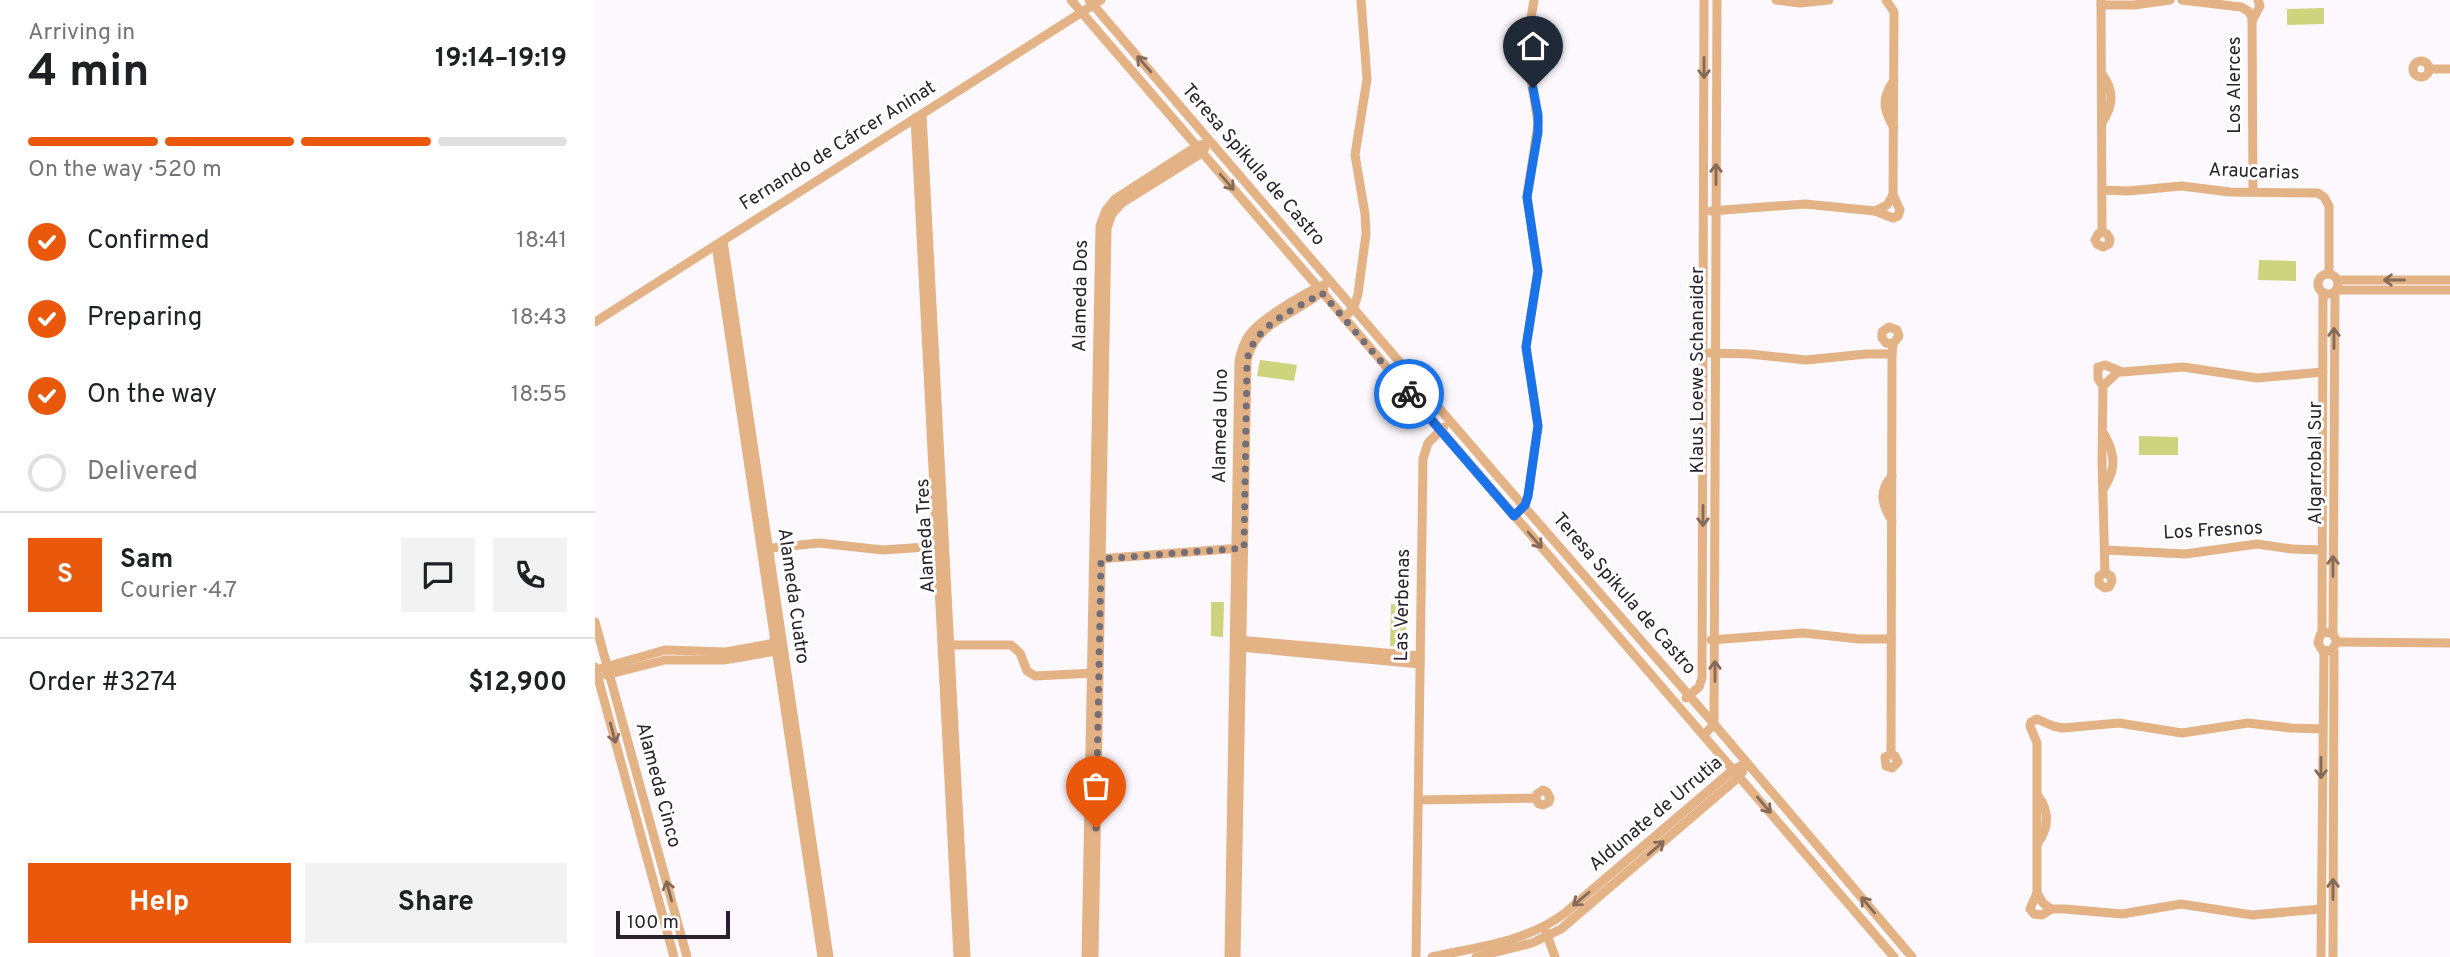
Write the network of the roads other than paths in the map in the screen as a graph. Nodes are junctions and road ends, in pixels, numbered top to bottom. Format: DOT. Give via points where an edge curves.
graph roads {
  1 [pos="1070,0"];
  2 [pos="1361,0"];
  3 [pos="1534,0"];
  4 [pos="1704,0"];
  5 [pos="1717,0"];
  6 [pos="1776,0"];
  7 [pos="1829,0"];
  8 [pos="1886,0"];
  9 [pos="2170,0"];
  10 [pos="2182,0"];
  11 [pos="2248,0"];
  12 [pos="2258,0"];
  13 [pos="1900,1"];
  14 [pos="1094,2"];
  15 [pos="2101,2"];
  16 [pos="2237,6"];
  17 [pos="1894,12"];
  18 [pos="1081,13"];
  19 [pos="2252,21"];
  20 [pos="2429,69"];
  21 [pos="2450,69"];
  22 [pos="919,116"];
  23 [pos="1210,142"];
  24 [pos="1199,149"];
  25 [pos="2103,190"];
  26 [pos="2253,191"];
  27 [pos="1893,195"];
  28 [pos="1704,211"];
  29 [pos="1875,211"];
  30 [pos="1715,212"];
  31 [pos="2102,232"];
  32 [pos="719,243"];
  33 [pos="2450,280"];
  34 [pos="1331,282"];
  35 [pos="2334,284"];
  36 [pos="1319,290"];
  37 [pos="2450,290"];
  38 [pos="2323,292"];
  39 [pos="1354,307"];
  40 [pos="1344,318"];
  41 [pos="595,322"];
  42 [pos="1704,353"];
  43 [pos="1715,353"];
  44 [pos="2118,372"];
  45 [pos="2323,372"];
  46 [pos="2103,386"];
  47 [pos="1450,421"];
  48 [pos="1441,430"];
  49 [pos="1525,505"];
  50 [pos="1514,516"];
  51 [pos="941,546"];
  52 [pos="1240,548"];
  53 [pos="765,549"];
  54 [pos="2105,550"];
  55 [pos="2322,550"];
  56 [pos="1097,559"];
  57 [pos="2105,573"];
  58 [pos="595,622"];
  59 [pos="2322,634"];
  60 [pos="1891,639"];
  61 [pos="1702,640"];
  62 [pos="1715,640"];
  63 [pos="2450,643"];
  64 [pos="1238,644"];
  65 [pos="2332,644"];
  66 [pos="946,645"];
  67 [pos="779,646"];
  68 [pos="1420,660"];
  69 [pos="608,670"];
  70 [pos="596,671"];
  71 [pos="1095,673"];
  72 [pos="1689,696"];
  73 [pos="1678,705"];
  74 [pos="1714,724"];
  75 [pos="2053,726"];
  76 [pos="2322,729"];
  77 [pos="1704,735"];
  78 [pos="2038,743"];
  79 [pos="1891,754"];
  80 [pos="1747,764"];
  81 [pos="1737,773"];
  82 [pos="1535,798"];
  83 [pos="1419,800"];
  84 [pos="2037,893"];
  85 [pos="2051,909"];
  86 [pos="2321,909"];
  87 [pos="1544,933"];
  88 [pos="674,957"];
  89 [pos="687,957"];
  90 [pos="822,957"];
  91 [pos="829,957"];
  92 [pos="958,957"];
  93 [pos="966,957"];
  94 [pos="1086,957"];
  95 [pos="1094,957"];
  96 [pos="1229,957"];
  97 [pos="1236,957"];
  98 [pos="1416,957"];
  99 [pos="1432,957"];
  100 [pos="1476,957"];
  101 [pos="1549,957"];
  102 [pos="1555,957"];
  103 [pos="1894,957"];
  104 [pos="1912,957"];
  105 [pos="2321,957"];
  106 [pos="2333,957"];
  1 -- 18 [label="street, Teresa Spikula de Castro"];
  2 -- 39 [label="street" via="1367,79 1355,155 1367,227"];
  3 -- 49 [label="street" via="1526,49 1538,123 1527,197 1538,271 1526,347 1538,426"];
  4 -- 28 [label="street, Klaus Loewe Schanaider, one-way"];
  30 -- 5 [label="street, Klaus Loewe Schanaider, one-way"];
  6 -- 7 [label="street"];
  8 -- 17 [label="street"];
  9 -- 15 [label="street" via="2134,5"];
  10 -- 16 [label="street"];
  11 -- 16 [label="street"];
  12 -- 19 [label="street, Los Alerces" via="2260,6"];
  13 -- 17 [label="street"];
  14 -- 18 [label="street, Fernando de Cárcer Aninat"];
  23 -- 14 [label="street, Teresa Spikula de Castro, one-way"];
  15 -- 25 [label="street" via="2102,74 2112,99 2102,123"];
  16 -- 19 [label="street, Los Alerces" via="2248,10"];
  17 -- 27 [label="street" via="1894,80 1883,105 1893,128"];
  18 -- 22 [label="street, Fernando de Cárcer Aninat"];
  18 -- 24 [label="street, Teresa Spikula de Castro"];
  19 -- 26 [label="street, Los Alerces"];
  20 -- 21 [label="street"];
  22 -- 32 [label="street, Fernando de Cárcer Aninat"];
  22 -- 51 [label="street, Alameda Tres"];
  23 -- 24 [label="street, Alameda Dos"];
  23 -- 34 [label="street, Teresa Spikula de Castro"];
  24 -- 36 [label="street, Teresa Spikula de Castro, one-way"];
  24 -- 56 [label="street, Alameda Dos" via="1119,196 1101,221"];
  25 -- 26 [label="street, Araucarias" via="2181,186"];
  25 -- 31 [label="street"];
  26 -- 35 [label="street, Araucarias" via="2311,191 2324,197"];
  27 -- 29 [label="street"];
  27 -- 29 [label="street" via="1900,209 1898,216"];
  28 -- 30 [label="street"];
  28 -- 42 [label="street, Klaus Loewe Schanaider"];
  29 -- 30 [label="street" via="1805,204"];
  30 -- 43 [label="street, Klaus Loewe Schanaider"];
  32 -- 41 [label="street, Fernando de Cárcer Aninat"];
  32 -- 53 [label="street, Alameda Cuatro"];
  33 -- 35 [label="street, one-way"];
  34 -- 36 [label="street, Alameda Uno"];
  34 -- 39 [label="street, Teresa Spikula de Castro"];
  35 -- 37 [label="street"];
  35 -- 38 [label="street" via="2327,294"];
  35 -- 38 [label="street, Algarrobal Sur" via="2323,276 2319,282"];
  65 -- 35 [label="street, Algarrobal Sur, one-way"];
  36 -- 40 [label="street, Teresa Spikula de Castro"];
  36 -- 52 [label="street, Alameda Uno" via="1260,324 1243,348 1239,367"];
  38 -- 45 [label="street, Algarrobal Sur"];
  39 -- 40 [label="street"];
  39 -- 47 [label="street, Teresa Spikula de Castro"];
  40 -- 48 [label="street, Teresa Spikula de Castro"];
  42 -- 43 [label="street"];
  42 -- 61 [label="street, Klaus Loewe Schanaider, one-way"];
  43 -- 60 [label="street" via="1806,360 1892,349 1892,476 1882,498 1892,521"];
  43 -- 62 [label="street, Klaus Loewe Schanaider"];
  44 -- 45 [label="street" via="2183,368 2257,379"];
  44 -- 46 [label="street"];
  44 -- 46 [label="street" via="2105,365 2098,367"];
  45 -- 55 [label="street, Algarrobal Sur"];
  46 -- 54 [label="street" via="2103,433 2115,460 2104,488"];
  47 -- 48 [label="street, Las Verbenas"];
  47 -- 49 [label="street, Teresa Spikula de Castro"];
  48 -- 50 [label="street, Teresa Spikula de Castro"];
  48 -- 68 [label="street, Las Verbenas" via="1427,443 1423,459"];
  49 -- 50 [label="street"];
  49 -- 72 [label="street, Teresa Spikula de Castro"];
  50 -- 73 [label="street, Teresa Spikula de Castro, one-way"];
  51 -- 53 [label="street" via="883,550 819,543"];
  51 -- 66 [label="street, Alameda Tres"];
  52 -- 56 [label="street"];
  52 -- 64 [label="street, Alameda Uno"];
  53 -- 67 [label="street, Alameda Cuatro"];
  54 -- 55 [label="street, Los Fresnos" via="2185,554 2257,544"];
  54 -- 57 [label="street"];
  55 -- 59 [label="street, Algarrobal Sur"];
  56 -- 71 [label="street, Alameda Dos"];
  58 -- 69 [label="street, Alameda Cinco"];
  59 -- 65 [label="street"];
  59 -- 65 [label="street, Algarrobal Sur" via="2318,643"];
  60 -- 62 [label="street" via="1803,633"];
  60 -- 79 [label="street"];
  61 -- 62 [label="street"];
  61 -- 72 [label="street, Klaus Loewe Schanaider" via="1702,681"];
  74 -- 62 [label="street, Klaus Loewe Schanaider, one-way"];
  63 -- 65 [label="street"];
  64 -- 68 [label="street"];
  64 -- 96 [label="street, Alameda Uno"];
  64 -- 97 [label="street, Alameda Uno"];
  65 -- 76 [label="street, Algarrobal Sur"];
  106 -- 65 [label="street, Algarrobal Sur, one-way"];
  66 -- 71 [label="street" via="1011,645 1035,676"];
  66 -- 92 [label="street, Alameda Tres"];
  66 -- 93 [label="street, Alameda Tres"];
  67 -- 69 [label="street" via="724,660 659,660"];
  67 -- 90 [label="street, Alameda Cuatro"];
  67 -- 91 [label="street, Alameda Cuatro"];
  68 -- 83 [label="street, Las Verbenas"];
  69 -- 70 [label="street"];
  89 -- 69 [label="street, Alameda Cinco, one-way"];
  70 -- 88 [label="street, Alameda Cinco, one-way"];
  71 -- 94 [label="street, Alameda Dos"];
  71 -- 95 [label="street, Alameda Dos"];
  72 -- 73 [label="street, Klaus Loewe Schanaider"];
  72 -- 74 [label="street, Teresa Spikula de Castro"];
  73 -- 77 [label="street, Teresa Spikula de Castro"];
  74 -- 77 [label="street"];
  74 -- 80 [label="street, Teresa Spikula de Castro"];
  75 -- 76 [label="street" via="2119,723 2182,733 2248,723"];
  75 -- 78 [label="street"];
  75 -- 78 [label="street" via="2040,720 2031,722 2029,728"];
  76 -- 86 [label="street, Algarrobal Sur, one-way"];
  77 -- 81 [label="street, Teresa Spikula de Castro"];
  78 -- 84 [label="street" via="2038,796 2047,824 2038,843"];
  80 -- 81 [label="street, Aldunate de Urrutia"];
  104 -- 80 [label="street, Teresa Spikula de Castro, one-way"];
  81 -- 87 [label="street, Aldunate de Urrutia"];
  81 -- 103 [label="street, Teresa Spikula de Castro, one-way"];
  82 -- 83 [label="street"];
  83 -- 98 [label="street, Las Verbenas"];
  84 -- 85 [label="street"];
  84 -- 85 [label="street" via="2032,913 2040,915"];
  85 -- 86 [label="street" via="2112,914 2181,904 2252,915"];
  86 -- 105 [label="street, Algarrobal Sur"];
  87 -- 99 [label="street, Aldunate de Urrutia"];
  87 -- 100 [label="street, Aldunate de Urrutia"];
  87 -- 101 [label="street"];
  87 -- 102 [label="street"];
}
